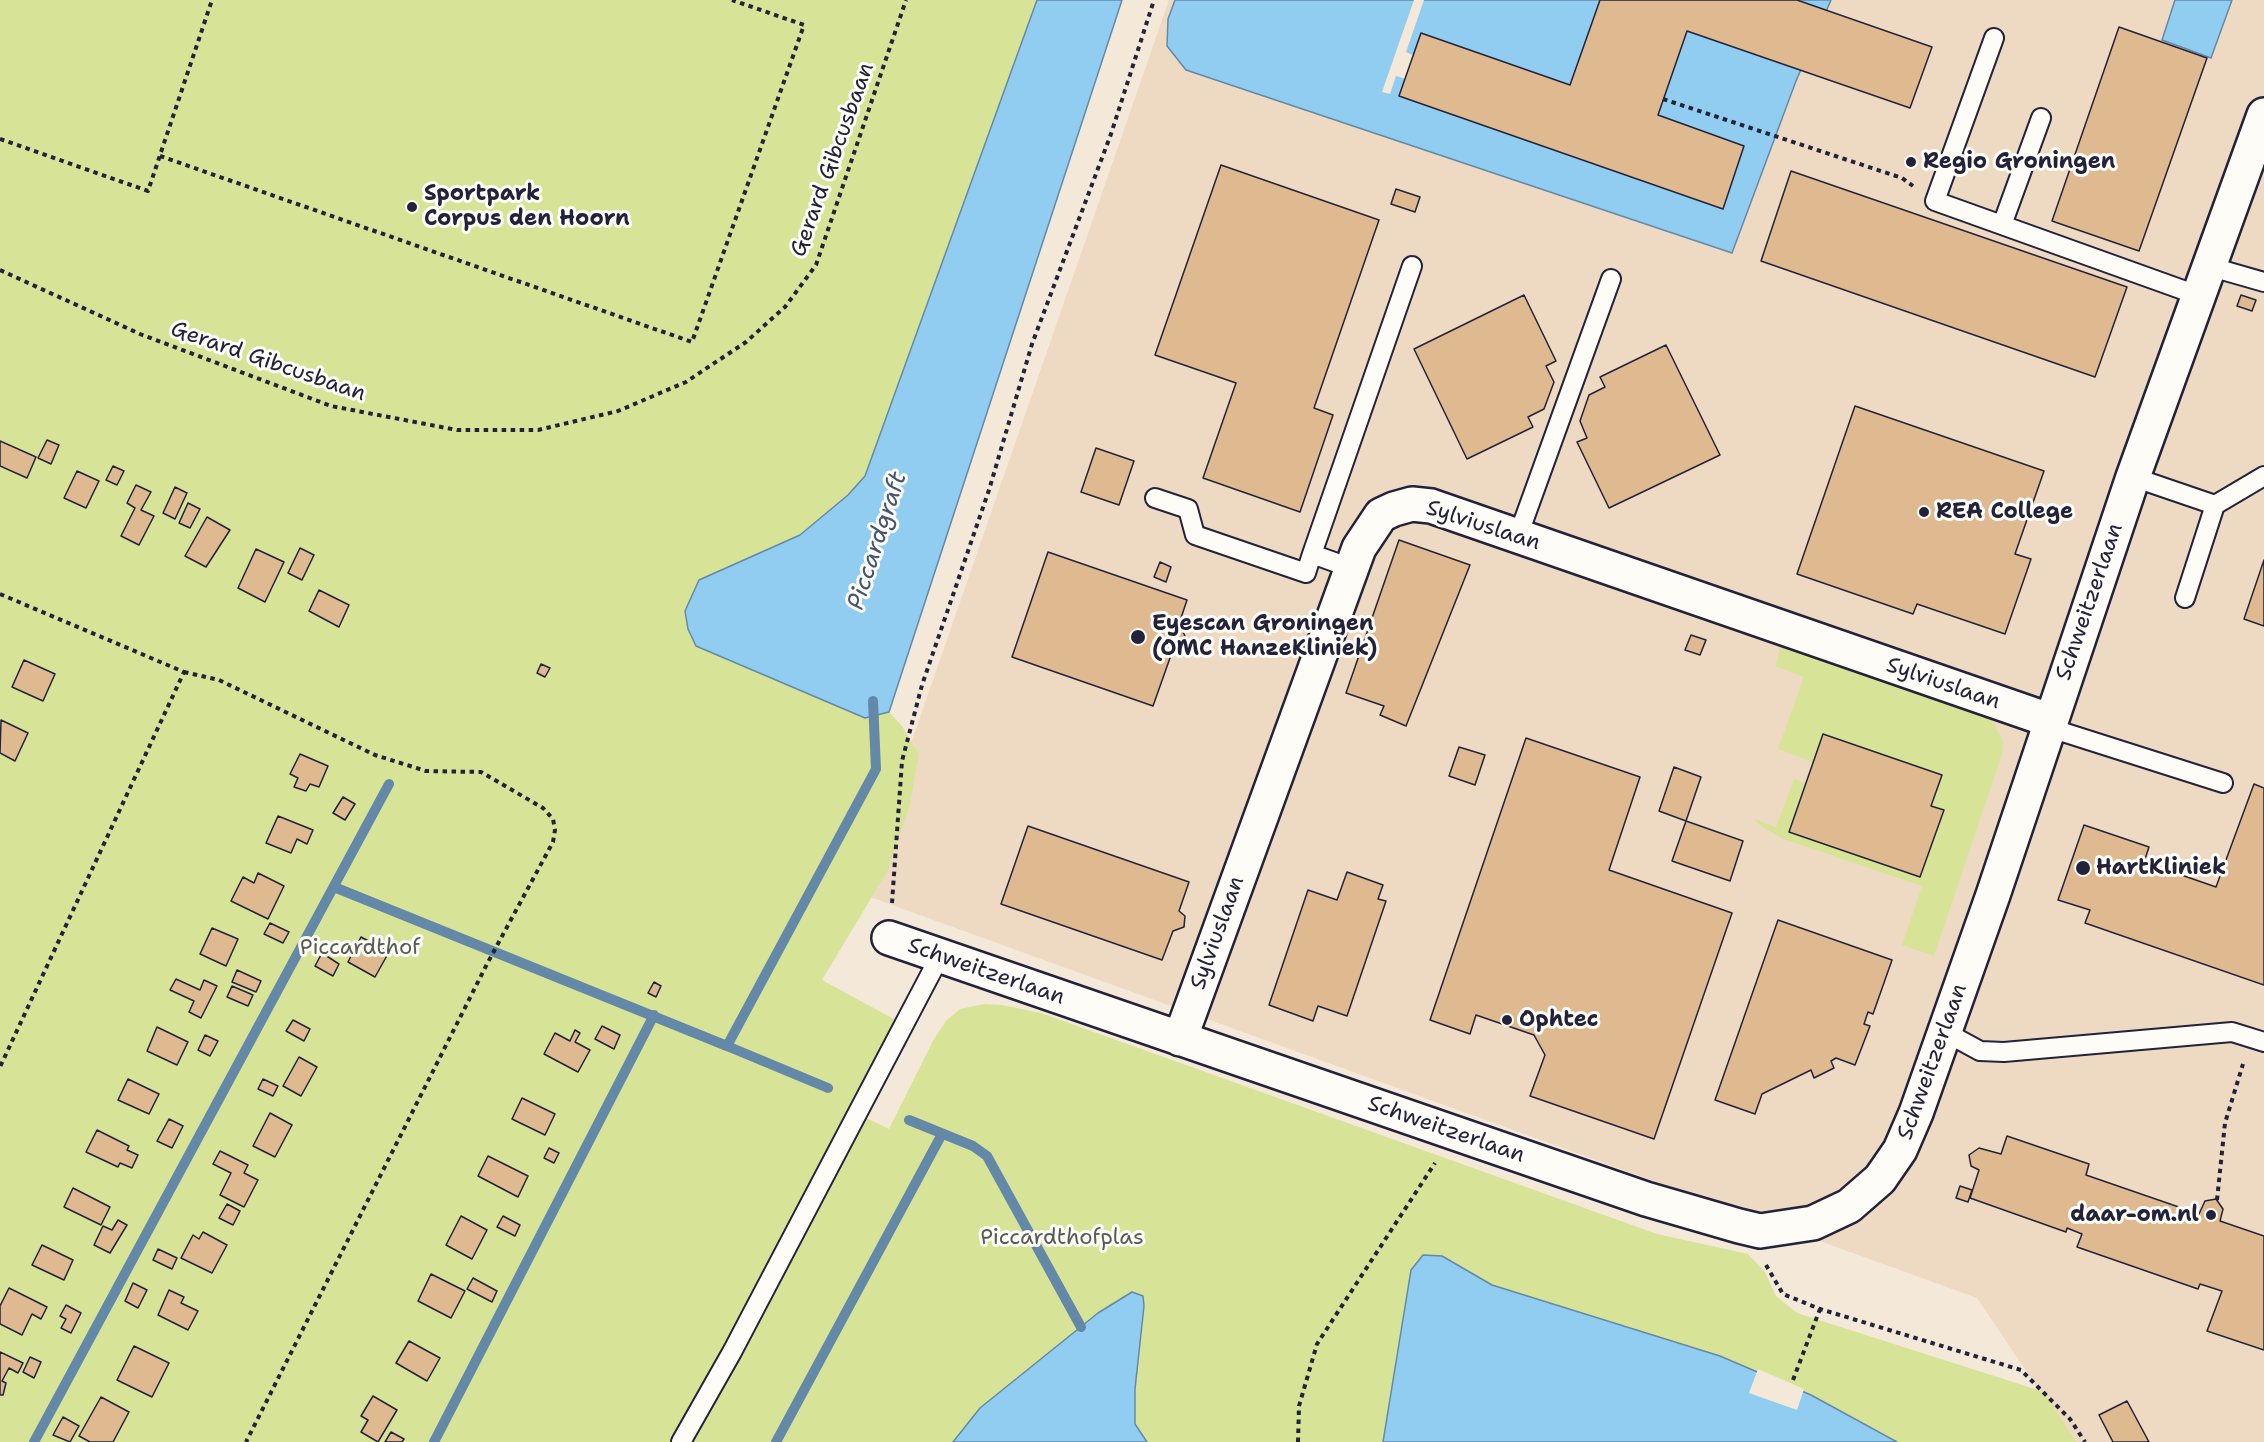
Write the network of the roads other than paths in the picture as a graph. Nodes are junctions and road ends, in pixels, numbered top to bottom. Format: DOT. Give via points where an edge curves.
graph roads {
  1 [pos="1994,38"];
  2 [pos="2264,116"];
  3 [pos="2041,118"];
  4 [pos="2002,225"];
  5 [pos="1412,266"];
  6 [pos="1611,279"];
  7 [pos="2202,280"];
  8 [pos="2264,282"];
  9 [pos="2264,476"];
  10 [pos="2133,477"];
  11 [pos="1155,498"];
  12 [pos="2215,505"];
  13 [pos="1518,536"];
  14 [pos="1312,554"];
  15 [pos="1351,568"];
  16 [pos="2185,598"];
  17 [pos="2048,724"];
  18 [pos="2223,783"];
  19 [pos="889,938"];
  20 [pos="940,956"];
  21 [pos="1945,1032"];
  22 [pos="1180,1039"];
  23 [pos="2258,1040"];
  24 [pos="681,1442"];
  1 -- 4 [label="lane" via="1935,201"];
  2 -- 7 [label="street, Schweitzerlaan"];
  3 -- 4 [label="lane"];
  4 -- 7 [label="lane"];
  5 -- 14 [label="lane"];
  6 -- 13 [label="lane"];
  7 -- 8 [label="lane"];
  7 -- 10 [label="street, Schweitzerlaan"];
  9 -- 12 [label="lane"];
  10 -- 12 [label="lane"];
  10 -- 17 [label="street, Schweitzerlaan"];
  11 -- 14 [label="lane" via="1188,509 1195,536 1306,573"];
  12 -- 16 [label="lane"];
  13 -- 15 [label="street, Sylviuslaan" via="1431,506 1412,504 1381,515"];
  13 -- 17 [label="street, Sylviuslaan"];
  14 -- 15 [label="lane"];
  15 -- 22 [label="street, Sylviuslaan"];
  17 -- 18 [label="lane"];
  17 -- 21 [label="street, Schweitzerlaan"];
  19 -- 20 [label="street, Schweitzerlaan"];
  20 -- 22 [label="street, Schweitzerlaan"];
  20 -- 24 [label="lane"];
  21 -- 22 [label="street, Schweitzerlaan" via="1900,1150 1880,1179 1849,1206 1813,1223 1760,1231 1646,1199"];
  21 -- 23 [label="lane" via="1980,1051 2004,1052 2232,1032"];
}
